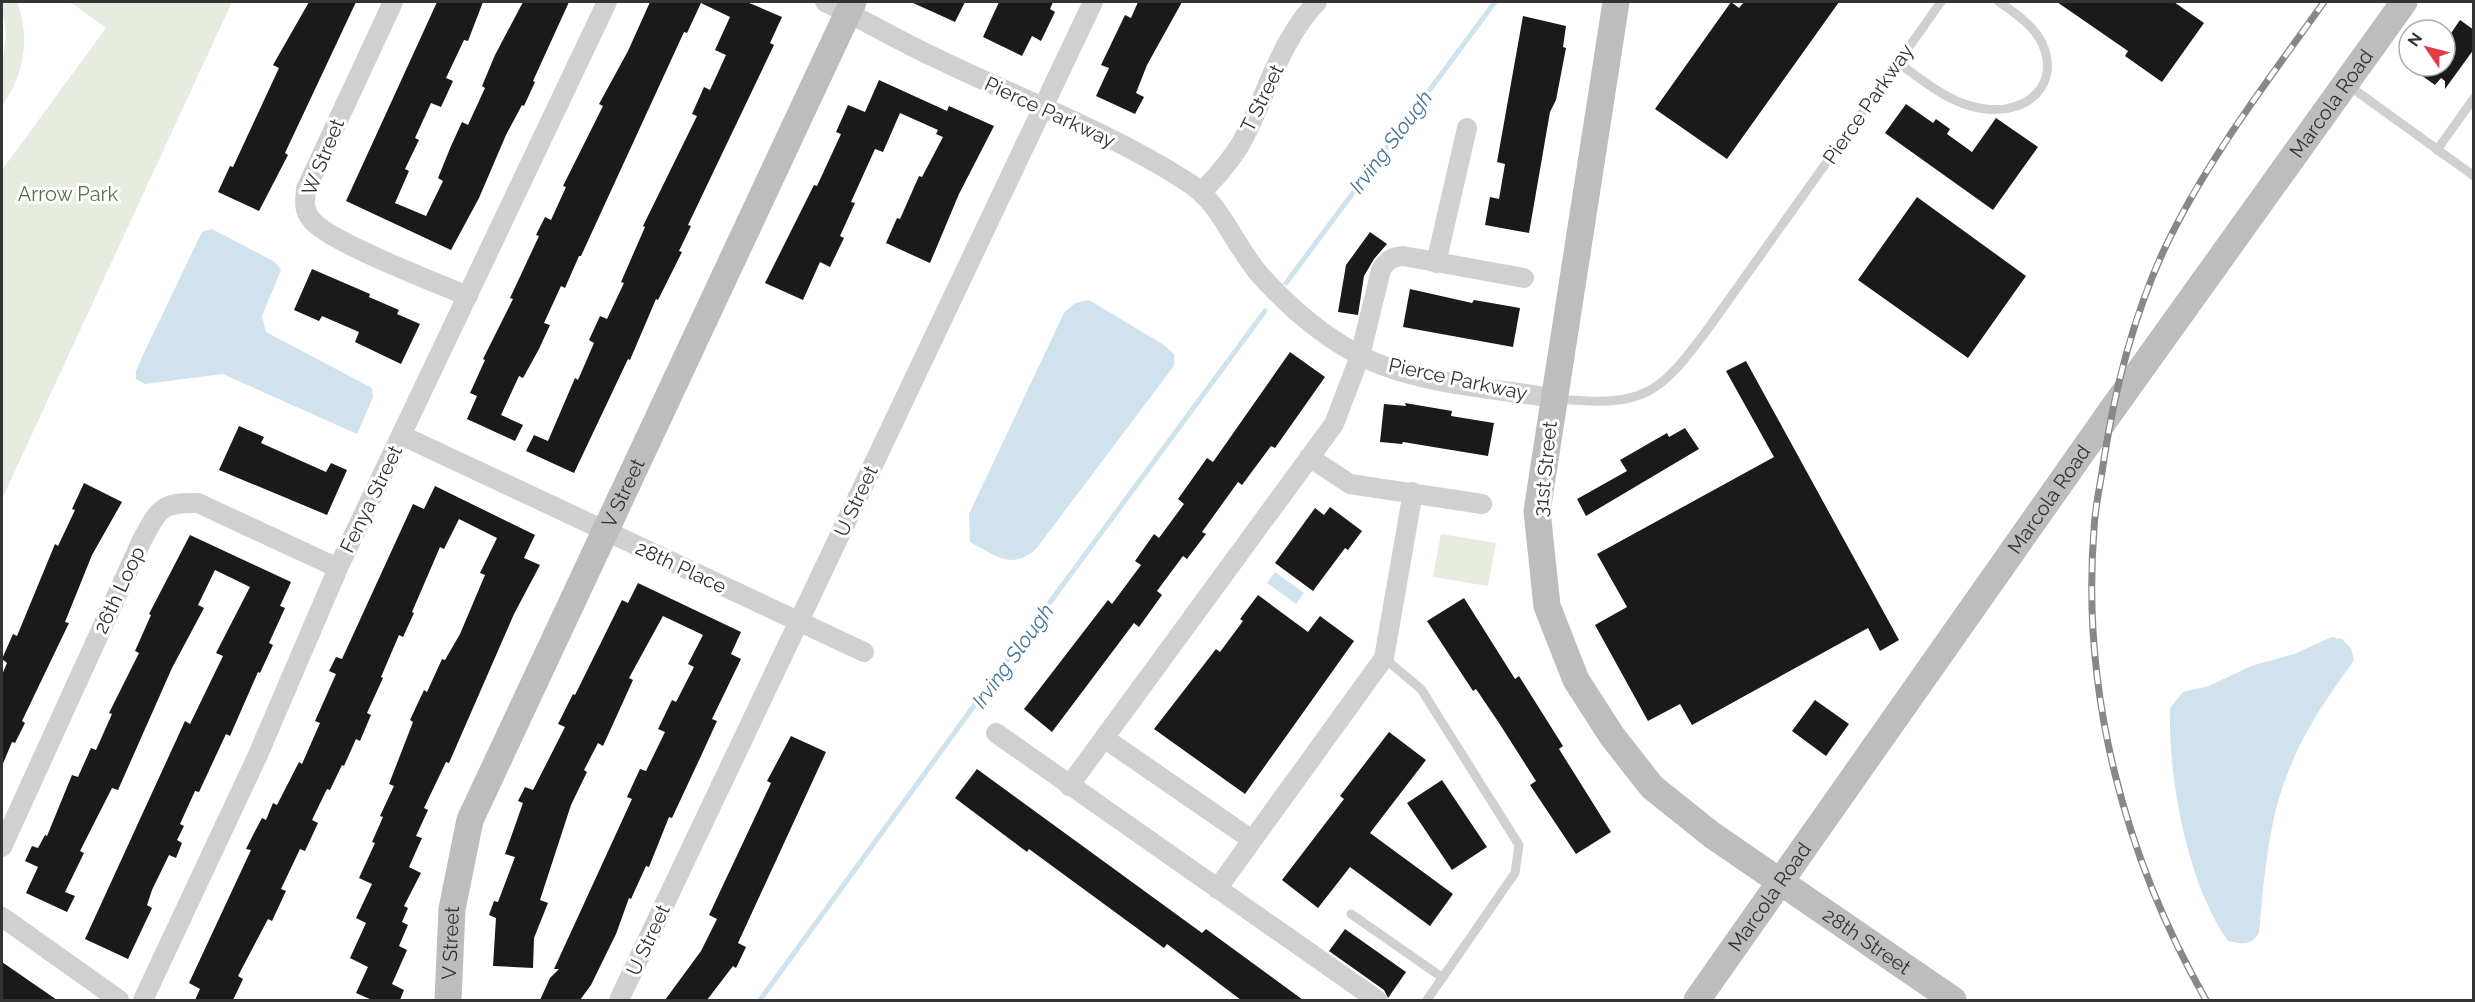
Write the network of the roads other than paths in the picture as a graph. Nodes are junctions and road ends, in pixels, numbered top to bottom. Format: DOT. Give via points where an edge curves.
graph roads {
  1 [pos="393,2"];
  2 [pos="607,2"];
  3 [pos="1093,2"];
  4 [pos="1317,2"];
  5 [pos="1616,2"];
  6 [pos="1941,2"];
  7 [pos="1999,2"];
  8 [pos="2404,2"];
  9 [pos="842,5"];
  10 [pos="1897,62"];
  11 [pos="2346,84"];
  12 [pos="2474,98"];
  13 [pos="1043,107"];
  14 [pos="1467,129"];
  15 [pos="2437,150"];
  16 [pos="2474,176"];
  17 [pos="1202,192"];
  18 [pos="1436,263"];
  19 [pos="1524,278"];
  20 [pos="468,296"];
  21 [pos="1360,356"];
  22 [pos="1553,398"];
  23 [pos="401,435"];
  24 [pos="1309,457"];
  25 [pos="1413,492"];
  26 [pos="1482,504"];
  27 [pos="604,531"];
  28 [pos="338,568"];
  29 [pos="799,622"];
  30 [pos="864,652"];
  31 [pos="1384,658"];
  32 [pos="996,733"];
  33 [pos="1104,738"];
  34 [pos="1069,786"];
  35 [pos="1252,840"];
  36 [pos="2,847"];
  37 [pos="1780,883"];
  38 [pos="1217,889"];
  39 [pos="1351,914"];
  40 [pos="2,917"];
  41 [pos="1443,978"];
  42 [pos="119,1000"];
  43 [pos="143,1000"];
  44 [pos="448,1000"];
  45 [pos="619,1000"];
  46 [pos="1377,1000"];
  47 [pos="1427,1000"];
  48 [pos="1697,1000"];
  49 [pos="1953,1000"];
  1 -- 20 [label="street, W Street" via="306,189 304,205 312,221 348,244"];
  2 -- 20 [label="street, Fenya Street"];
  3 -- 13 [label="street, U Street"];
  4 -- 17 [label="street, T Street" via="1292,36 1240,145"];
  5 -- 22 [label="street, 31st Street"];
  6 -- 10 [label="lane, Pierce Parkway"];
  7 -- 10 [label="lane" via="2042,42 2048,66 2046,79 2021,107 1984,109 1962,103"];
  8 -- 11 [label="street, Marcola Road"];
  9 -- 13 [label="street, Pierce Parkway" via="937,59"];
  9 -- 27 [label="street, V Street"];
  10 -- 22 [label="lane, Pierce Parkway" via="1704,334 1662,383 1633,399 1617,402"];
  11 -- 15 [label="lane"];
  11 -- 37 [label="street, Marcola Road"];
  12 -- 15 [label="lane"];
  13 -- 17 [label="street, Pierce Parkway" via="1151,160"];
  13 -- 29 [label="street, U Street"];
  14 -- 18 [label="street"];
  15 -- 16 [label="lane"];
  17 -- 21 [label="street, Pierce Parkway" via="1228,224 1257,272 1281,298"];
  18 -- 19 [label="street"];
  18 -- 21 [label="street" via="1403,256 1386,262"];
  20 -- 23 [label="street, Fenya Street"];
  21 -- 22 [label="street, Pierce Parkway" via="1421,376"];
  21 -- 24 [label="street" via="1334,424"];
  22 -- 37 [label="street, 31st Street" via="1537,511 1547,606 1576,680 1612,736 1652,787"];
  23 -- 27 [label="street, 28th Place"];
  23 -- 28 [label="street, Fenya Street"];
  24 -- 25 [label="street" via="1350,484"];
  24 -- 33 [label="street"];
  25 -- 26 [label="street"];
  25 -- 31 [label="street"];
  27 -- 29 [label="street, 28th Place"];
  27 -- 44 [label="street, V Street" via="470,820 452,909"];
  28 -- 36 [label="street, 26th Loop" via="198,503 173,503 163,508 142,540"];
  28 -- 43 [label="street, Fenya Street" via="257,757"];
  29 -- 30 [label="street, 28th Place"];
  29 -- 45 [label="street, U Street"];
  31 -- 35 [label="street"];
  31 -- 41 [label="lane" via="1421,689 1519,845 1515,873"];
  32 -- 34 [label="street"];
  33 -- 34 [label="street"];
  33 -- 35 [label="street"];
  34 -- 38 [label="street"];
  35 -- 38 [label="street"];
  37 -- 48 [label="street, Marcola Road"];
  37 -- 49 [label="street, 28th Street"];
  38 -- 46 [label="street"];
  39 -- 41 [label="lane"];
  40 -- 42 [label="street"];
  41 -- 47 [label="lane"];
}
